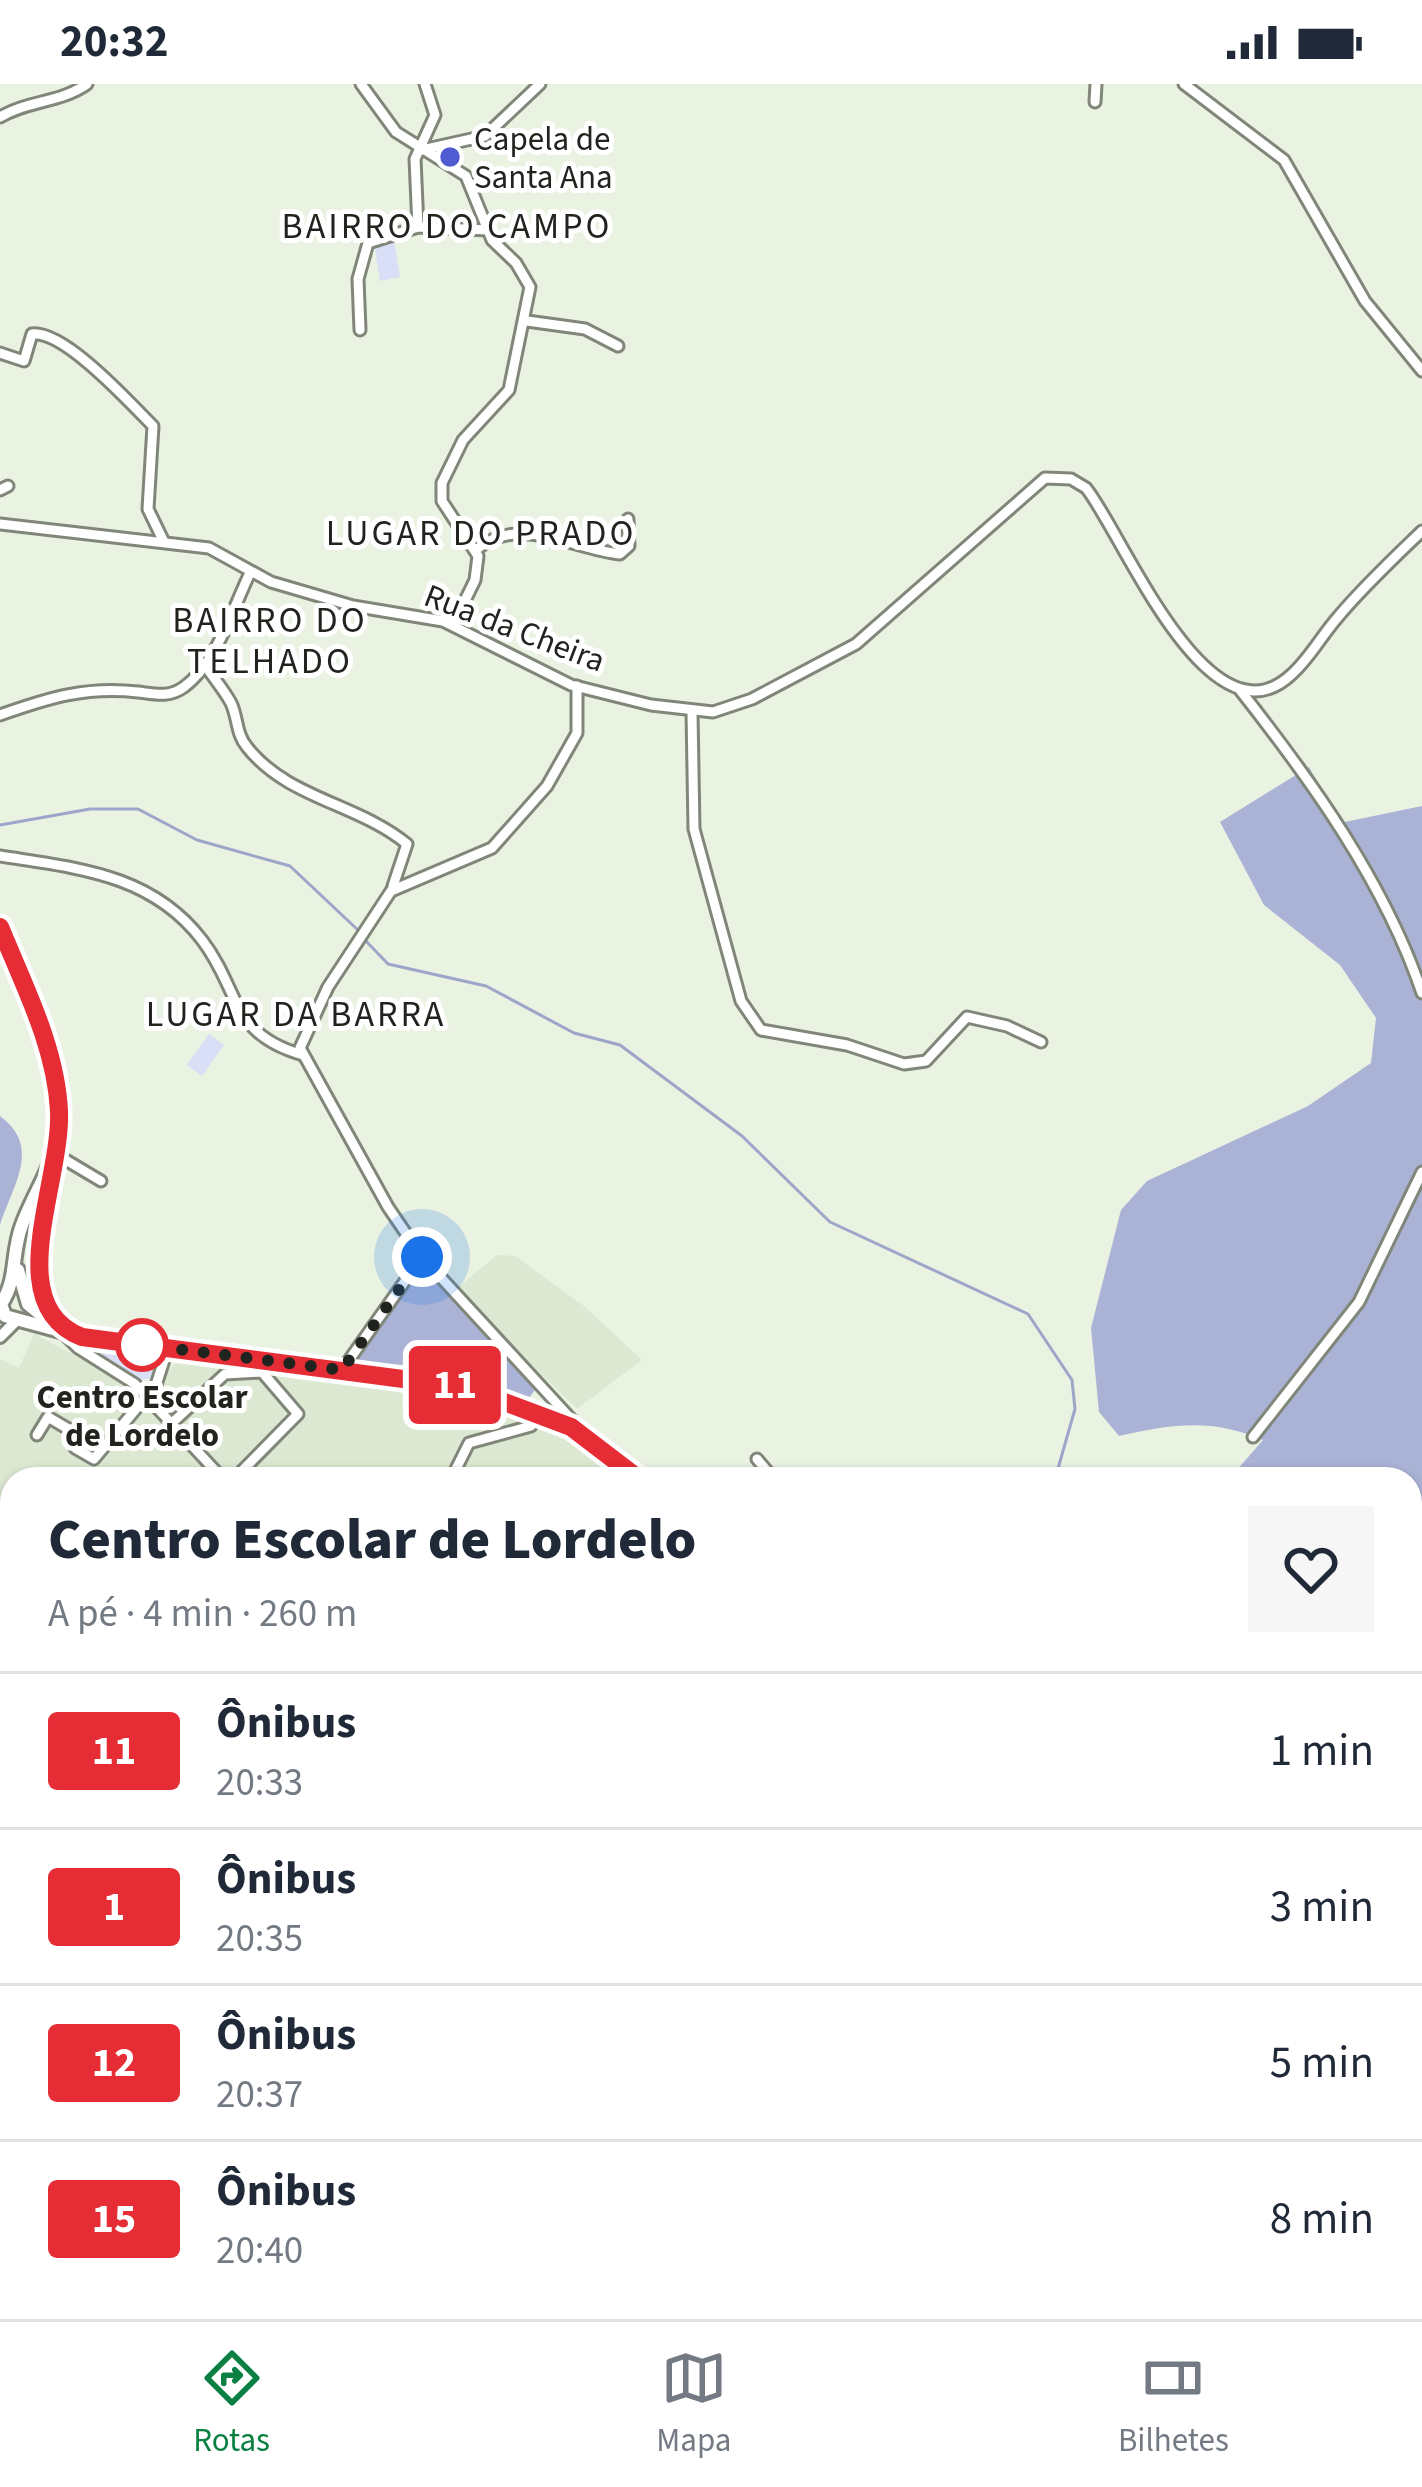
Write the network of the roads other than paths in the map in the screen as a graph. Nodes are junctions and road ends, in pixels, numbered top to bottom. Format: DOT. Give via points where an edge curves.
graph roads {
  1 [pos="42,84"];
  2 [pos="87,84"];
  3 [pos="361,84"];
  4 [pos="425,84"];
  5 [pos="540,84"];
  6 [pos="1096,84"];
  7 [pos="1184,84"];
  8 [pos="50,98"];
  9 [pos="1095,102"];
  10 [pos="0,117"];
  11 [pos="422,150"];
  12 [pos="418,227"];
  13 [pos="488,230"];
  14 [pos="526,321"];
  15 [pos="360,330"];
  16 [pos="618,346"];
  17 [pos="0,353"];
  18 [pos="1422,371"];
  19 [pos="628,519"];
  20 [pos="0,524"];
  21 [pos="1422,531"];
  22 [pos="164,542"];
  23 [pos="477,549"];
  24 [pos="250,573"];
  25 [pos="453,625"];
  26 [pos="205,664"];
  27 [pos="577,686"];
  28 [pos="1239,688"];
  29 [pos="692,712"];
  30 [pos="0,715"];
  31 [pos="0,856"];
  32 [pos="391,891"];
  33 [pos="0,928"];
  34 [pos="1422,993"];
  35 [pos="1041,1042"];
  36 [pos="302,1055"];
  37 [pos="54,1153"];
  38 [pos="1422,1172"];
  39 [pos="101,1181"];
  40 [pos="16,1256"];
  41 [pos="422,1257"];
  42 [pos="27,1302"];
  43 [pos="8,1309"];
  44 [pos="60,1330"];
  45 [pos="0,1338"];
  46 [pos="168,1348"];
  47 [pos="342,1370"];
  48 [pos="147,1396"];
  49 [pos="555,1397"];
  50 [pos="541,1413"];
  51 [pos="172,1424"];
  52 [pos="531,1426"];
  53 [pos="38,1435"];
  54 [pos="586,1437"];
  55 [pos="1253,1437"];
  56 [pos="757,1459"];
  57 [pos="620,1462"];
  58 [pos="212,1467"];
  59 [pos="246,1467"];
  60 [pos="457,1467"];
  61 [pos="617,1467"];
  62 [pos="626,1467"];
  63 [pos="764,1467"];
  1 -- 8 [label="street"];
  2 -- 8 [label="street"];
  3 -- 11 [label="street" via="390,126"];
  4 -- 11 [label="street" via="436,116"];
  5 -- 11 [label="street" via="485,136"];
  6 -- 9 [label="street"];
  7 -- 18 [label="street" via="1284,160 1365,301"];
  8 -- 10 [label="street"];
  11 -- 12 [label="street" via="415,168"];
  11 -- 13 [label="street" via="469,179"];
  12 -- 13 [label="street"];
  12 -- 15 [label="street" via="365,248"];
  13 -- 14 [label="street" via="528,281"];
  14 -- 16 [label="street" via="585,328"];
  14 -- 23 [label="street" via="509,390 463,440 442,483 445,506"];
  17 -- 22 [label="street" via="25,361 38,332 79,355 155,430 148,508"];
  19 -- 23 [label="street" via="629,546 620,554 528,533 496,536"];
  20 -- 22 [label="street, Rua da Cheira"];
  21 -- 28 [label="street" via="1287,679"];
  22 -- 24 [label="street, Rua da Cheira" via="217,550"];
  23 -- 25 [label="street" via="475,580"];
  24 -- 25 [label="street, Rua da Cheira" via="353,606"];
  24 -- 26 [label="street"];
  25 -- 27 [label="street, Rua da Cheira"];
  26 -- 30 [label="street" via="169,694 74,692"];
  26 -- 32 [label="street" via="251,752 297,790 359,812 402,839 407,854"];
  27 -- 29 [label="street, Rua da Cheira"];
  27 -- 32 [label="street" via="574,740 506,836"];
  28 -- 29 [label="street" via="1212,673 1171,628 1086,488 1053,477 1025,490 850,647 741,704"];
  28 -- 34 [label="street" via="1303,770"];
  29 -- 35 [label="street" via="694,830 754,1025 904,1064 926,1060 967,1017"];
  31 -- 36 [label="street" via="102,871 166,908 204,942 255,1032"];
  32 -- 36 [label="street" via="312,1018"];
  33 -- 37 [label="main road" via="53,1066"];
  36 -- 41 [label="street"];
  37 -- 39 [label="street"];
  37 -- 40 [label="main road"];
  38 -- 55 [label="street" via="1359,1302"];
  40 -- 42 [label="main road"];
  40 -- 43 [label="main road"];
  41 -- 47 [label="street"];
  41 -- 49 [label="street"];
  42 -- 43 [label="main road"];
  42 -- 44 [label="main road"];
  43 -- 44 [label="main road"];
  43 -- 45 [label="street"];
  44 -- 46 [label="main road"];
  44 -- 48 [label="street"];
  46 -- 47 [label="main road"];
  46 -- 48 [label="street"];
  47 -- 50 [label="main road" via="464,1387"];
  48 -- 51 [label="street"];
  48 -- 53 [label="street" via="94,1459 75,1448 82,1437 48,1417"];
  49 -- 50 [label="street"];
  49 -- 54 [label="street"];
  50 -- 54 [label="main road"];
  51 -- 58 [label="street"];
  51 -- 59 [label="street" via="225,1374 262,1372 298,1414"];
  52 -- 60 [label="street" via="469,1443"];
  54 -- 57 [label="main road"];
  56 -- 63 [label="street"];
  57 -- 61 [label="street"];
  57 -- 62 [label="main road"];
}
